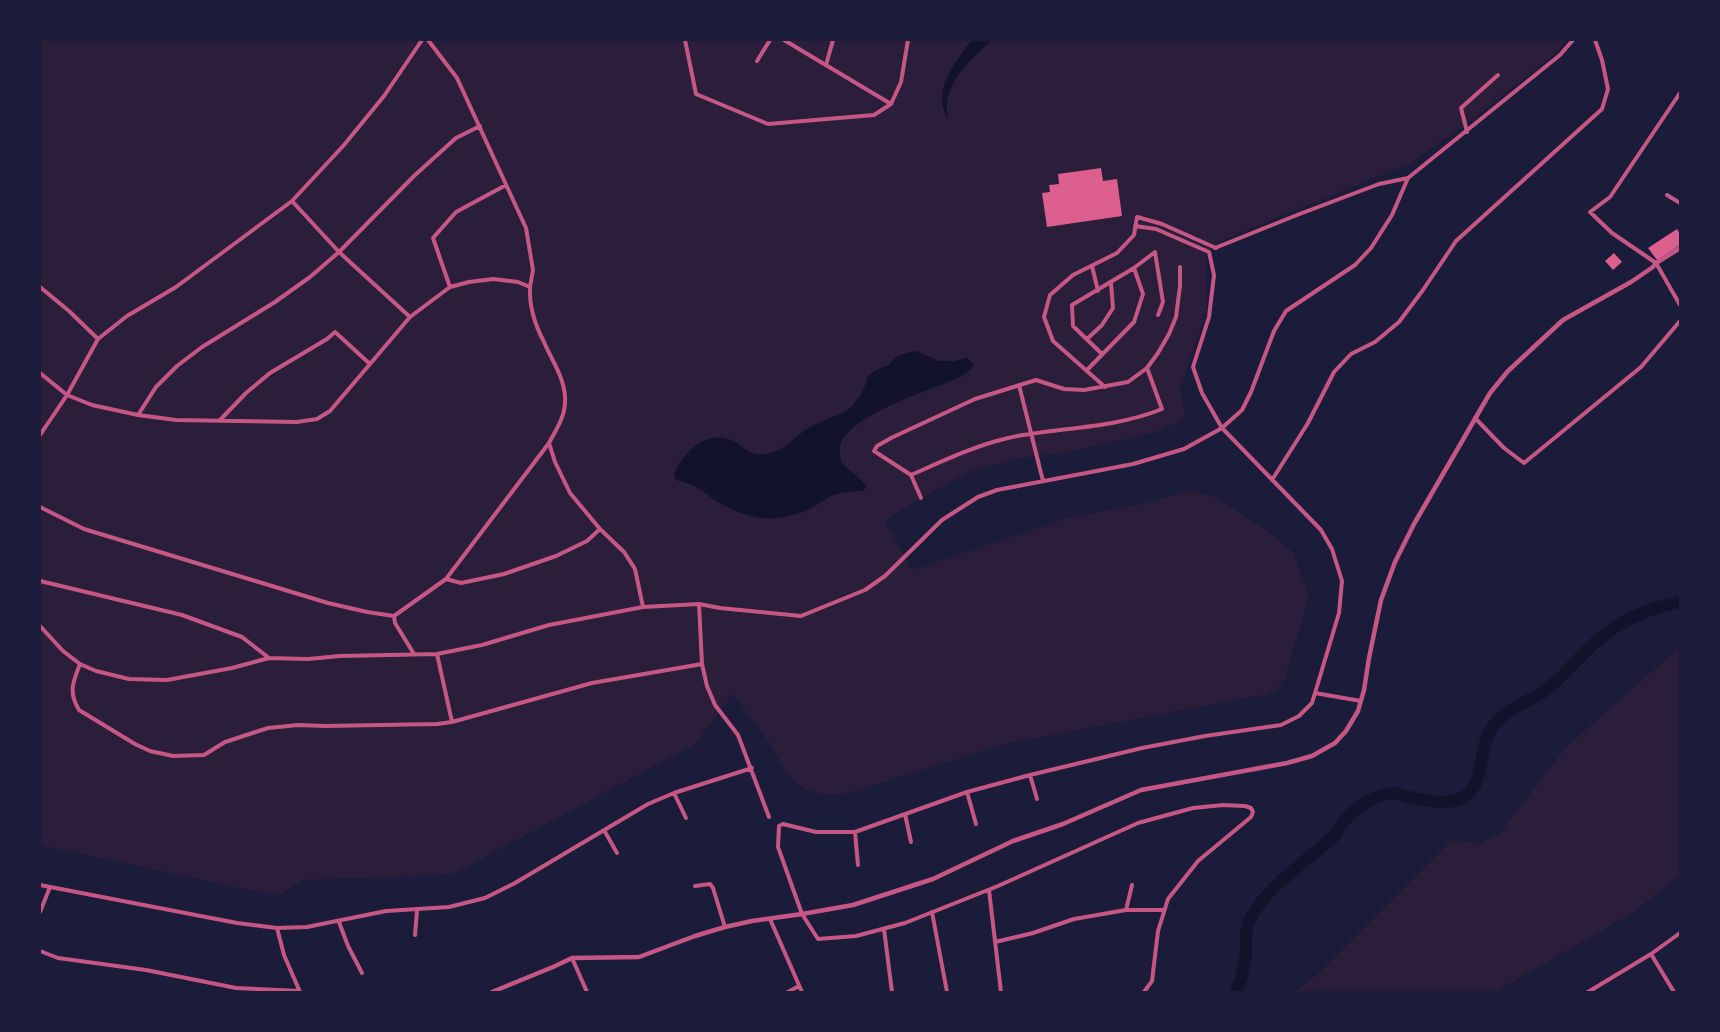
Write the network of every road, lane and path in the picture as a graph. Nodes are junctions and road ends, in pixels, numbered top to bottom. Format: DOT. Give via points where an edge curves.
graph roads {
  1 [pos="422,40"];
  2 [pos="428,40"];
  3 [pos="686,40"];
  4 [pos="770,40"];
  5 [pos="784,40"];
  6 [pos="833,40"];
  7 [pos="908,40"];
  8 [pos="1574,40"];
  9 [pos="1595,40"];
  10 [pos="757,61"];
  11 [pos="826,65"];
  12 [pos="1498,74"];
  13 [pos="1680,93"];
  14 [pos="891,104"];
  15 [pos="480,126"];
  16 [pos="1467,132"];
  17 [pos="1408,178"];
  18 [pos="506,185"];
  19 [pos="1667,195"];
  20 [pos="292,201"];
  21 [pos="1680,203"];
  22 [pos="1135,226"];
  23 [pos="1216,248"];
  24 [pos="1680,248"];
  25 [pos="339,252"];
  26 [pos="1209,252"];
  27 [pos="1656,263"];
  28 [pos="1092,266"];
  29 [pos="1180,267"];
  30 [pos="1134,268"];
  31 [pos="1111,282"];
  32 [pos="40,287"];
  33 [pos="450,287"];
  34 [pos="530,287"];
  35 [pos="1098,291"];
  36 [pos="1680,305"];
  37 [pos="1158,315"];
  38 [pos="410,317"];
  39 [pos="1680,321"];
  40 [pos="98,339"];
  41 [pos="1087,339"];
  42 [pos="1102,354"];
  43 [pos="370,364"];
  44 [pos="1146,368"];
  45 [pos="1087,370"];
  46 [pos="40,373"];
  47 [pos="1019,385"];
  48 [pos="1105,387"];
  49 [pos="67,395"];
  50 [pos="138,415"];
  51 [pos="1475,418"];
  52 [pos="220,420"];
  53 [pos="1222,428"];
  54 [pos="1031,434"];
  55 [pos="40,435"];
  56 [pos="549,442"];
  57 [pos="911,475"];
  58 [pos="1272,480"];
  59 [pos="1043,481"];
  60 [pos="921,498"];
  61 [pos="40,507"];
  62 [pos="600,529"];
  63 [pos="446,579"];
  64 [pos="40,581"];
  65 [pos="699,604"];
  66 [pos="643,607"];
  67 [pos="394,616"];
  68 [pos="40,626"];
  69 [pos="414,654"];
  70 [pos="437,654"];
  71 [pos="269,658"];
  72 [pos="80,664"];
  73 [pos="702,664"];
  74 [pos="1315,693"];
  75 [pos="1361,701"];
  76 [pos="452,722"];
  77 [pos="752,768"];
  78 [pos="1030,775"];
  79 [pos="967,792"];
  80 [pos="674,793"];
  81 [pos="1037,798"];
  82 [pos="905,814"];
  83 [pos="768,817"];
  84 [pos="686,818"];
  85 [pos="976,824"];
  86 [pos="604,830"];
  87 [pos="855,832"];
  88 [pos="912,842"];
  89 [pos="617,853"];
  90 [pos="858,865"];
  91 [pos="40,885"];
  92 [pos="1132,885"];
  93 [pos="695,886"];
  94 [pos="50,887"];
  95 [pos="989,890"];
  96 [pos="418,910"];
  97 [pos="1126,910"];
  98 [pos="1164,910"];
  99 [pos="40,912"];
  100 [pos="932,912"];
  101 [pos="802,914"];
  102 [pos="770,919"];
  103 [pos="339,922"];
  104 [pos="725,927"];
  105 [pos="277,928"];
  106 [pos="884,929"];
  107 [pos="1680,933"];
  108 [pos="415,935"];
  109 [pos="995,942"];
  110 [pos="40,951"];
  111 [pos="1651,954"];
  112 [pos="572,958"];
  113 [pos="362,973"];
  114 [pos="799,986"];
  115 [pos="299,992"];
  116 [pos="492,992"];
  117 [pos="587,992"];
  118 [pos="788,992"];
  119 [pos="802,992"];
  120 [pos="892,992"];
  121 [pos="948,992"];
  122 [pos="1001,992"];
  123 [pos="1144,992"];
  124 [pos="1588,992"];
  125 [pos="1674,992"];
  1 -- 20 [label="street" via="384,96"];
  2 -- 15 [label="street" via="457,78"];
  3 -- 14 [label="street" via="696,94 768,124 874,115"];
  4 -- 10 [label="street"];
  5 -- 11 [label="street"];
  6 -- 11 [label="street"];
  7 -- 14 [label="street" via="901,82"];
  8 -- 16 [label="street"];
  9 -- 58 [label="street" via="1608,89 1602,109 1456,241 1399,322 1375,342 1351,354 1334,372 1308,423"];
  11 -- 14 [label="street"];
  12 -- 16 [label="street" via="1461,108"];
  13 -- 27 [label="street" via="1610,197 1590,212 1612,233"];
  15 -- 18 [label="street"];
  15 -- 25 [label="street" via="456,138 428,163"];
  16 -- 17 [label="street"];
  17 -- 23 [label="street" via="1379,184"];
  17 -- 53 [label="street" via="1392,214 1371,248 1355,265 1286,311 1274,330 1242,410"];
  18 -- 33 [label="street" via="456,212 433,238"];
  18 -- 34 [label="street" via="526,228 533,270"];
  19 -- 21 [label="street"];
  20 -- 25 [label="street"];
  20 -- 40 [label="street"];
  22 -- 23 [label="street" via="1137,217 1162,224"];
  22 -- 26 [label="street" via="1156,229"];
  22 -- 28 [label="street" via="1134,235 1117,253"];
  23 -- 26 [label="street"];
  24 -- 27 [label="street"];
  25 -- 38 [label="street"];
  25 -- 50 [label="street" via="275,302 177,366 156,387"];
  26 -- 53 [label="street" via="1214,275 1209,317 1194,367 1202,393"];
  27 -- 36 [label="street"];
  27 -- 51 [label="street" via="1631,282 1563,320 1508,371"];
  28 -- 35 [label="street"];
  28 -- 45 [label="street" via="1073,275 1050,295 1044,317 1053,341"];
  29 -- 44 [label="street" via="1176,317 1166,340"];
  30 -- 31 [label="street"];
  30 -- 37 [label="street" via="1154,252 1163,302"];
  30 -- 42 [label="street" via="1143,294 1134,322"];
  31 -- 35 [label="street"];
  31 -- 41 [label="street" via="1113,308"];
  32 -- 40 [label="street"];
  33 -- 34 [label="street" via="493,279"];
  33 -- 38 [label="street"];
  34 -- 56 [label="street" via="531,308 544,344 563,381 566,402 561,421"];
  35 -- 41 [label="street" via="1072,305 1073,326"];
  38 -- 43 [label="street"];
  39 -- 51 [label="street" via="1641,367 1524,463"];
  40 -- 49 [label="street"];
  41 -- 42 [label="street"];
  42 -- 45 [label="street"];
  43 -- 52 [label="street" via="330,411 317,419 297,422"];
  43 -- 52 [label="street" via="335,332 270,372"];
  44 -- 48 [label="street" via="1128,382"];
  44 -- 54 [label="street" via="1162,409 1118,422"];
  45 -- 48 [label="street"];
  46 -- 49 [label="street"];
  47 -- 48 [label="street" via="1036,380 1064,389"];
  47 -- 54 [label="street"];
  47 -- 57 [label="street" via="975,399 877,446 874,452"];
  49 -- 50 [label="street" via="92,405"];
  49 -- 55 [label="street"];
  50 -- 52 [label="street" via="176,420"];
  51 -- 75 [label="street" via="1395,562 1380,600"];
  53 -- 58 [label="street"];
  53 -- 59 [label="street" via="1184,449 1133,464"];
  54 -- 57 [label="street" via="972,448"];
  54 -- 59 [label="street"];
  56 -- 62 [label="street" via="570,493"];
  56 -- 63 [label="street"];
  57 -- 60 [label="street"];
  58 -- 74 [label="street" via="1322,530 1342,581 1339,613"];
  59 -- 65 [label="street" via="978,497 942,520 885,576 865,590 801,616"];
  61 -- 67 [label="street" via="84,529 328,603"];
  62 -- 63 [label="street" via="587,541 556,556 504,574 461,584"];
  62 -- 66 [label="street" via="624,552 635,569"];
  63 -- 67 [label="street"];
  64 -- 71 [label="street" via="182,614 242,637"];
  65 -- 66 [label="street"];
  65 -- 73 [label="street"];
  66 -- 70 [label="street" via="549,625 482,645"];
  67 -- 69 [label="street"];
  68 -- 72 [label="street"];
  69 -- 70 [label="street"];
  69 -- 71 [label="street"];
  70 -- 76 [label="street"];
  71 -- 72 [label="street" via="167,680 129,679"];
  72 -- 76 [label="street" via="72,688 73,701 79,710 135,744 173,756 204,756 225,742 268,728 298,724"];
  73 -- 76 [label="street" via="592,683"];
  73 -- 77 [label="street" via="715,705 738,736"];
  74 -- 75 [label="street"];
  74 -- 78 [label="street" via="1306,710 1281,725 1151,746"];
  75 -- 101 [label="street" via="1342,737 1324,750 1301,760 1141,790 1013,842 933,879 853,905"];
  77 -- 80 [label="street"];
  77 -- 83 [label="street"];
  78 -- 79 [label="street"];
  78 -- 81 [label="street"];
  79 -- 82 [label="street"];
  79 -- 85 [label="street"];
  80 -- 84 [label="street"];
  80 -- 86 [label="street"];
  82 -- 87 [label="street"];
  82 -- 88 [label="street"];
  86 -- 89 [label="street"];
  86 -- 96 [label="street" via="484,898 449,907"];
  87 -- 90 [label="street"];
  87 -- 101 [label="street" via="816,832 783,824 779,826 778,847"];
  91 -- 94 [label="street"];
  92 -- 97 [label="street"];
  93 -- 104 [label="street" via="710,884 713,888"];
  94 -- 99 [label="street"];
  94 -- 105 [label="street"];
  95 -- 98 [label="street" via="1138,823 1193,808 1223,805 1253,809 1251,817 1198,861 1168,899"];
  95 -- 100 [label="street"];
  95 -- 109 [label="street"];
  96 -- 103 [label="street" via="386,911"];
  96 -- 108 [label="street"];
  97 -- 98 [label="street"];
  97 -- 109 [label="street" via="1074,919"];
  98 -- 123 [label="street" via="1152,981"];
  100 -- 106 [label="street"];
  100 -- 121 [label="street"];
  101 -- 102 [label="street"];
  101 -- 106 [label="street" via="818,939 856,936"];
  102 -- 104 [label="street"];
  102 -- 114 [label="street"];
  103 -- 105 [label="street"];
  103 -- 113 [label="street"];
  104 -- 112 [label="street" via="638,957"];
  105 -- 115 [label="street"];
  106 -- 120 [label="street"];
  107 -- 111 [label="street"];
  109 -- 122 [label="street"];
  110 -- 115 [label="street" via="58,958 146,970 236,988"];
  111 -- 124 [label="street"];
  111 -- 125 [label="street"];
  112 -- 116 [label="street"];
  112 -- 117 [label="street"];
  114 -- 118 [label="street"];
  114 -- 119 [label="street"];
}
